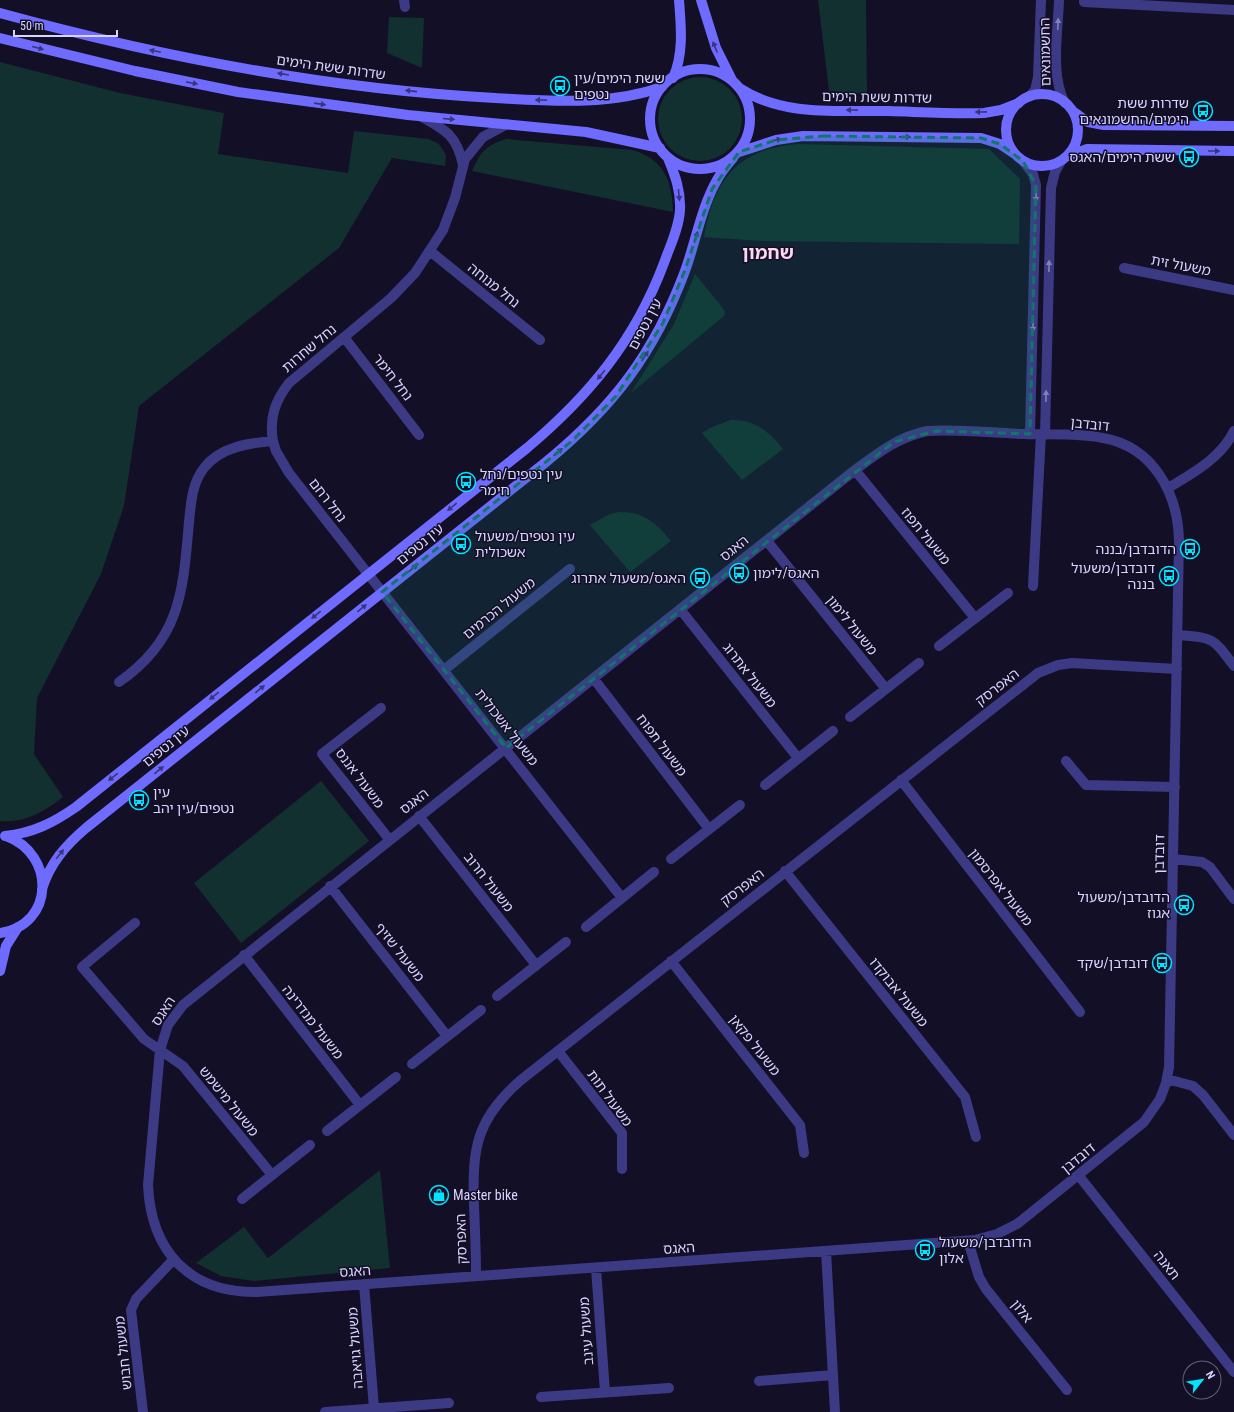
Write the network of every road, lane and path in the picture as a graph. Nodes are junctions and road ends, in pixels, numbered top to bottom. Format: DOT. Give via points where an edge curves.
graph roads {
  1 [pos="679,0"];
  2 [pos="701,0"];
  3 [pos="1041,0"];
  4 [pos="1059,0"];
  5 [pos="1084,2"];
  6 [pos="1234,10"];
  7 [pos="0,13"];
  8 [pos="0,38"];
  9 [pos="673,78"];
  10 [pos="736,84"];
  11 [pos="662,87"];
  12 [pos="1029,97"];
  13 [pos="1019,103"];
  14 [pos="1065,103"];
  15 [pos="1073,111"];
  16 [pos="422,117"];
  17 [pos="507,124"];
  18 [pos="1234,126"];
  19 [pos="660,148"];
  20 [pos="1234,151"];
  21 [pos="1015,154"];
  22 [pos="736,155"];
  23 [pos="668,158"];
  24 [pos="1063,160"];
  25 [pos="1023,161"];
  26 [pos="463,165"];
  27 [pos="430,251"];
  28 [pos="1124,268"];
  29 [pos="1234,290"];
  30 [pos="344,336"];
  31 [pos="540,340"];
  32 [pos="1030,434"];
  33 [pos="1043,434"];
  34 [pos="419,435"];
  35 [pos="1233,437"];
  36 [pos="273,441"];
  37 [pos="855,470"];
  38 [pos="1168,488"];
  39 [pos="767,541"];
  40 [pos="570,569"];
  41 [pos="368,574"];
  42 [pos="1033,586"];
  43 [pos="382,592"];
  44 [pos="1008,592"];
  45 [pos="680,609"];
  46 [pos="975,618"];
  47 [pos="1178,635"];
  48 [pos="939,646"];
  49 [pos="919,663"];
  50 [pos="1234,666"];
  51 [pos="1177,669"];
  52 [pos="444,670"];
  53 [pos="594,679"];
  54 [pos="119,682"];
  55 [pos="886,689"];
  56 [pos="382,708"];
  57 [pos="850,717"];
  58 [pos="834,731"];
  59 [pos="506,748"];
  60 [pos="798,758"];
  61 [pos="1066,761"];
  62 [pos="901,780"];
  63 [pos="764,785"];
  64 [pos="1175,788"];
  65 [pos="740,805"];
  66 [pos="419,816"];
  67 [pos="709,829"];
  68 [pos="3,835"];
  69 [pos="389,839"];
  70 [pos="671,859"];
  71 [pos="1173,859"];
  72 [pos="785,871"];
  73 [pos="654,872"];
  74 [pos="330,886"];
  75 [pos="42,889"];
  76 [pos="622,898"];
  77 [pos="1234,899"];
  78 [pos="135,923"];
  79 [pos="19,927"];
  80 [pos="586,927"];
  81 [pos="0,933"];
  82 [pos="566,942"];
  83 [pos="244,955"];
  84 [pos="671,961"];
  85 [pos="536,965"];
  86 [pos="0,971"];
  87 [pos="497,996"];
  88 [pos="481,1010"];
  89 [pos="1080,1012"];
  90 [pos="447,1036"];
  91 [pos="160,1051"];
  92 [pos="558,1051"];
  93 [pos="412,1064"];
  94 [pos="396,1077"];
  95 [pos="1167,1079"];
  96 [pos="360,1105"];
  97 [pos="327,1131"];
  98 [pos="1234,1135"];
  99 [pos="976,1137"];
  100 [pos="310,1145"];
  101 [pos="804,1153"];
  102 [pos="622,1169"];
  103 [pos="272,1175"];
  104 [pos="1079,1176"];
  105 [pos="242,1199"];
  106 [pos="968,1241"];
  107 [pos="826,1251"];
  108 [pos="174,1259"];
  109 [pos="596,1268"];
  110 [pos="476,1276"];
  111 [pos="364,1284"];
  112 [pos="1234,1372"];
  113 [pos="833,1375"];
  114 [pos="760,1381"];
  115 [pos="669,1388"];
  116 [pos="1067,1390"];
  117 [pos="605,1392"];
  118 [pos="541,1397"];
  119 [pos="449,1403"];
  120 [pos="374,1408"];
  121 [pos="143,1412"];
  122 [pos="325,1412"];
  123 [pos="835,1412"];
  1 -- 9 [label="street" via="680,49"];
  10 -- 2 [label="street, one-way" via="716,48"];
  3 -- 12 [label="street, החשמונאים" via="1038,77 1035,90"];
  14 -- 4 [label="street, החשמונאים, one-way" via="1059,91 1057,72"];
  5 -- 6 [label="street"];
  11 -- 7 [label="street, שדרות ששת הימים, one-way" via="631,97 598,100 520,99 410,91 295,76 188,58 102,40"];
  8 -- 16 [label="street, one-way" via="185,82 292,100"];
  9 -- 10 [label="street" via="689,70 705,69 720,73"];
  9 -- 11 [label="street"];
  13 -- 10 [label="street, שדרות ששת הימים, one-way" via="1002,110 984,113 816,110 769,103"];
  10 -- 22 [label="street" via="747,101 750,116 749,132"];
  11 -- 19 [label="street" via="654,100 651,115 652,130"];
  12 -- 13 [label="street"];
  12 -- 14 [label="street" via="1051,95"];
  13 -- 21 [label="street" via="1011,111 1006,127 1007,138"];
  14 -- 15 [label="street"];
  15 -- 18 [label="street" via="1088,122 1104,125"];
  15 -- 24 [label="street" via="1077,123 1077,139 1073,149"];
  16 -- 17 [label="street, one-way"];
  16 -- 26 [label="street, נחל שחרות" via="450,135 459,149"];
  17 -- 19 [label="street" via="596,133"];
  17 -- 26 [label="street, נחל שחרות" via="483,137"];
  19 -- 23 [label="street"];
  24 -- 20 [label="street, one-way" via="1076,152 1088,149"];
  22 -- 21 [label="street, one-way" via="776,140 823,136 981,138 1000,144"];
  21 -- 25 [label="street"];
  22 -- 23 [label="street" via="719,166 704,170 688,168"];
  43 -- 22 [label="street, עין נטפים, one-way" via="572,440 616,396 663,323 686,270 712,189"];
  23 -- 41 [label="street, עין נטפים, one-way" via="678,189 680,210 677,224 649,299 609,366 551,428"];
  24 -- 25 [label="street" via="1044,166"];
  33 -- 24 [label="street, one-way" via="1051,188 1055,172"];
  25 -- 32 [label="street, one-way" via="1033,174 1036,188"];
  26 -- 27 [label="street, נחל שחרות" via="450,214"];
  27 -- 30 [label="street, נחל שחרות" via="403,286"];
  27 -- 31 [label="street, נחל מנוחה"];
  28 -- 29 [label="street, משעול זית"];
  30 -- 34 [label="street, נחל חימר"];
  30 -- 36 [label="street, נחל שחרות" via="297,374 282,392 274,410 271,430"];
  32 -- 33 [label="street, האגס"];
  32 -- 37 [label="street, האגס" via="944,430 919,433 894,442"];
  33 -- 38 [label="street, דובדבן" via="1088,436 1119,442 1145,457"];
  33 -- 42 [label="street"];
  35 -- 38 [label="street" via="1213,458"];
  36 -- 41 [label="street, נחל רחם" via="289,473"];
  36 -- 54 [label="street" via="250,443 230,449 212,459 199,474 192,496 183,584 172,622 151,655"];
  37 -- 39 [label="street, האגס"];
  37 -- 46 [label="street, משעול תפוז"];
  38 -- 47 [label="street, דובדבן" via="1179,525"];
  39 -- 45 [label="street, האגס"];
  39 -- 55 [label="street, משעול לימון"];
  40 -- 52 [label="street, משעול הכרמים"];
  41 -- 43 [label="street, משעול אשכולית"];
  41 -- 68 [label="street, עין נטפים, one-way" via="76,807 40,828 23,834"];
  43 -- 52 [label="street, משעול אשכולית"];
  75 -- 43 [label="street, עין נטפים, one-way" via="56,860 79,834"];
  44 -- 46 [label="street"];
  45 -- 53 [label="street, האגס"];
  45 -- 60 [label="street, משעול אתרוג"];
  46 -- 48 [label="street"];
  47 -- 50 [label="street" via="1206,637 1217,644"];
  47 -- 51 [label="street, דובדבן"];
  49 -- 55 [label="street"];
  51 -- 62 [label="street, האפרסק" via="1080,663 1044,670 1025,682"];
  51 -- 64 [label="street, דובדבן"];
  52 -- 59 [label="street, משעול אשכולית"];
  53 -- 59 [label="street, האגס"];
  53 -- 67 [label="street, משעול תפוח"];
  55 -- 57 [label="street"];
  56 -- 69 [label="street, משעול אננס" via="322,754"];
  58 -- 60 [label="street"];
  59 -- 66 [label="street, האגס"];
  59 -- 76 [label="street, משעול אשכולית"];
  60 -- 63 [label="street"];
  61 -- 64 [label="street" via="1086,785"];
  62 -- 72 [label="street, האפרסק"];
  62 -- 89 [label="street, משעול אפרסמון"];
  64 -- 71 [label="street, דובדבן"];
  65 -- 67 [label="street"];
  66 -- 69 [label="street, האגס"];
  66 -- 85 [label="street, משעול חרוב"];
  67 -- 70 [label="street"];
  68 -- 75 [label="street" via="25,846 36,859 42,873"];
  69 -- 74 [label="street, האגס"];
  71 -- 77 [label="street" via="1202,862 1210,867"];
  71 -- 95 [label="street, דובדבן" via="1170,1059"];
  72 -- 84 [label="street, האפרסק"];
  72 -- 99 [label="street, משעול אבוקדו" via="965,1097"];
  73 -- 76 [label="street"];
  74 -- 83 [label="street, האגס"];
  74 -- 90 [label="street, משעול שזיף"];
  75 -- 79 [label="street" via="36,910"];
  76 -- 80 [label="street"];
  78 -- 91 [label="street, משעול מישמש" via="82,967 144,1039"];
  79 -- 81 [label="street"];
  79 -- 86 [label="street" via="6,946"];
  82 -- 85 [label="street"];
  83 -- 91 [label="street, האגס" via="182,1005 168,1025"];
  83 -- 96 [label="street, משעול מנדרינה"];
  84 -- 92 [label="street, האפרסק"];
  84 -- 101 [label="street, משעול פקאן" via="800,1125"];
  85 -- 87 [label="street"];
  88 -- 90 [label="street"];
  90 -- 93 [label="street"];
  91 -- 103 [label="street, משעול מישמש" via="183,1066"];
  91 -- 108 [label="street, האגס" via="148,1185 149,1204 160,1239"];
  92 -- 102 [label="street, משעול תות" via="622,1133"];
  92 -- 110 [label="street, האפרסק" via="503,1097 489,1115 479,1135 473,1168"];
  94 -- 96 [label="street"];
  95 -- 98 [label="street" via="1193,1086"];
  95 -- 104 [label="street, דובדבן" via="1160,1099 1144,1122"];
  96 -- 97 [label="street"];
  100 -- 103 [label="street"];
  103 -- 105 [label="street"];
  104 -- 106 [label="street, דובדבן" via="1017,1224 997,1234"];
  104 -- 112 [label="street, תאנה"];
  106 -- 107 [label="street, דובדבן"];
  106 -- 116 [label="street, אלון" via="979,1277 986,1289"];
  107 -- 109 [label="street, האגס"];
  107 -- 113 [label="street"];
  108 -- 111 [label="street, האגס" via="208,1284 241,1292"];
  108 -- 121 [label="street, משעול חבוש" via="136,1299 131,1310"];
  109 -- 110 [label="street, האגס"];
  109 -- 117 [label="street, משעול עינב"];
  110 -- 111 [label="street, האגס"];
  111 -- 120 [label="street, משעול גויאבה"];
  113 -- 114 [label="street"];
  113 -- 123 [label="street"];
  115 -- 117 [label="street"];
  117 -- 118 [label="street"];
  119 -- 120 [label="street, משעול גויאבה"];
  120 -- 122 [label="street, משעול גויאבה"];
}
